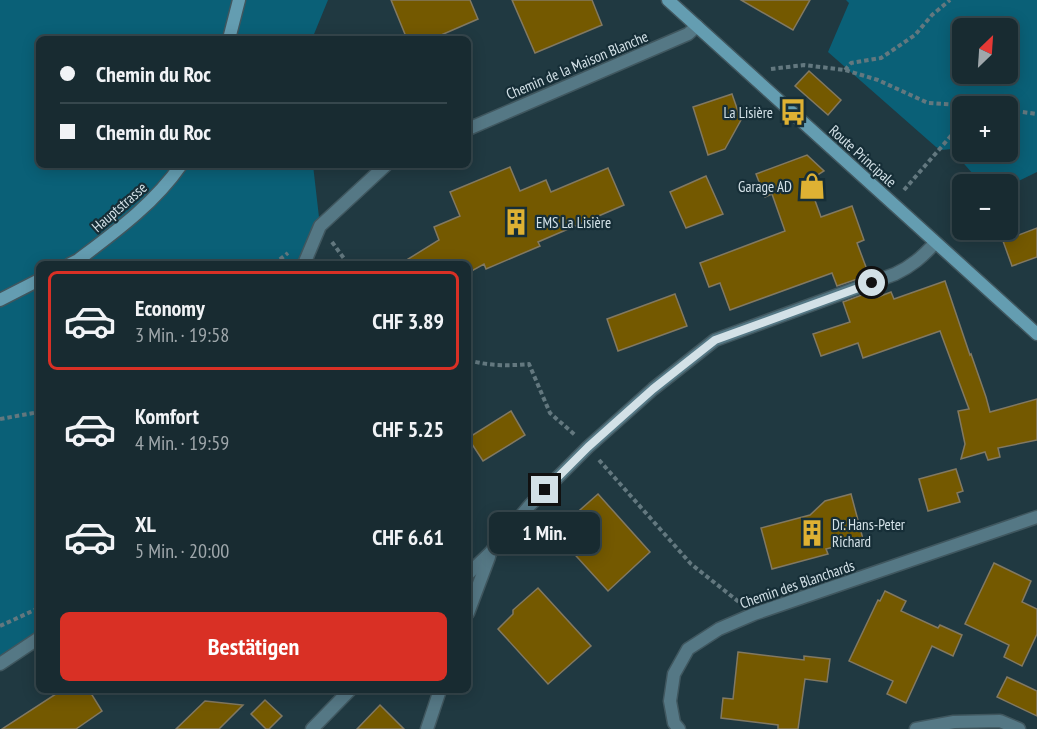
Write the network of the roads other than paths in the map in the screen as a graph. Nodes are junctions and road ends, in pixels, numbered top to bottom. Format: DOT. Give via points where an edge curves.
graph roads {
  1 [pos="239,0"];
  2 [pos="668,0"];
  3 [pos="697,26"];
  4 [pos="230,36"];
  5 [pos="471,128"];
  6 [pos="179,168"];
  7 [pos="383,168"];
  8 [pos="935,243"];
  9 [pos="76,261"];
  10 [pos="305,261"];
  11 [pos="36,282"];
  12 [pos="0,300"];
  13 [pos="1037,334"];
  14 [pos="1037,517"];
  15 [pos="490,553"];
  16 [pos="471,571"];
  17 [pos="471,606"];
  18 [pos="36,640"];
  19 [pos="0,664"];
  20 [pos="347,693"];
  21 [pos="439,693"];
  22 [pos="312,729"];
  23 [pos="427,729"];
  24 [pos="679,729"];
  25 [pos="916,729"];
  26 [pos="1019,729"];
  1 -- 4 [label="street"];
  2 -- 3 [label="street, Route Principale"];
  3 -- 5 [label="street, Chemin de la Maison Blanche" via="688,34"];
  3 -- 8 [label="street, Route Principale"];
  6 -- 9 [label="street, Hauptstrasse" via="131,220"];
  7 -- 10 [label="street" via="320,226"];
  8 -- 13 [label="street, Route Principale"];
  8 -- 15 [label="street" via="923,257 895,274 715,340 588,447 530,505"];
  11 -- 12 [label="street"];
  14 -- 24 [label="street, Chemin des Blanchards" via="719,629 688,648 674,674 670,701"];
  15 -- 16 [label="street"];
  15 -- 17 [label="street"];
  18 -- 19 [label="street"];
  20 -- 22 [label="street"];
  21 -- 23 [label="street"];
  25 -- 26 [label="street" via="954,722 1000,721"];
}
